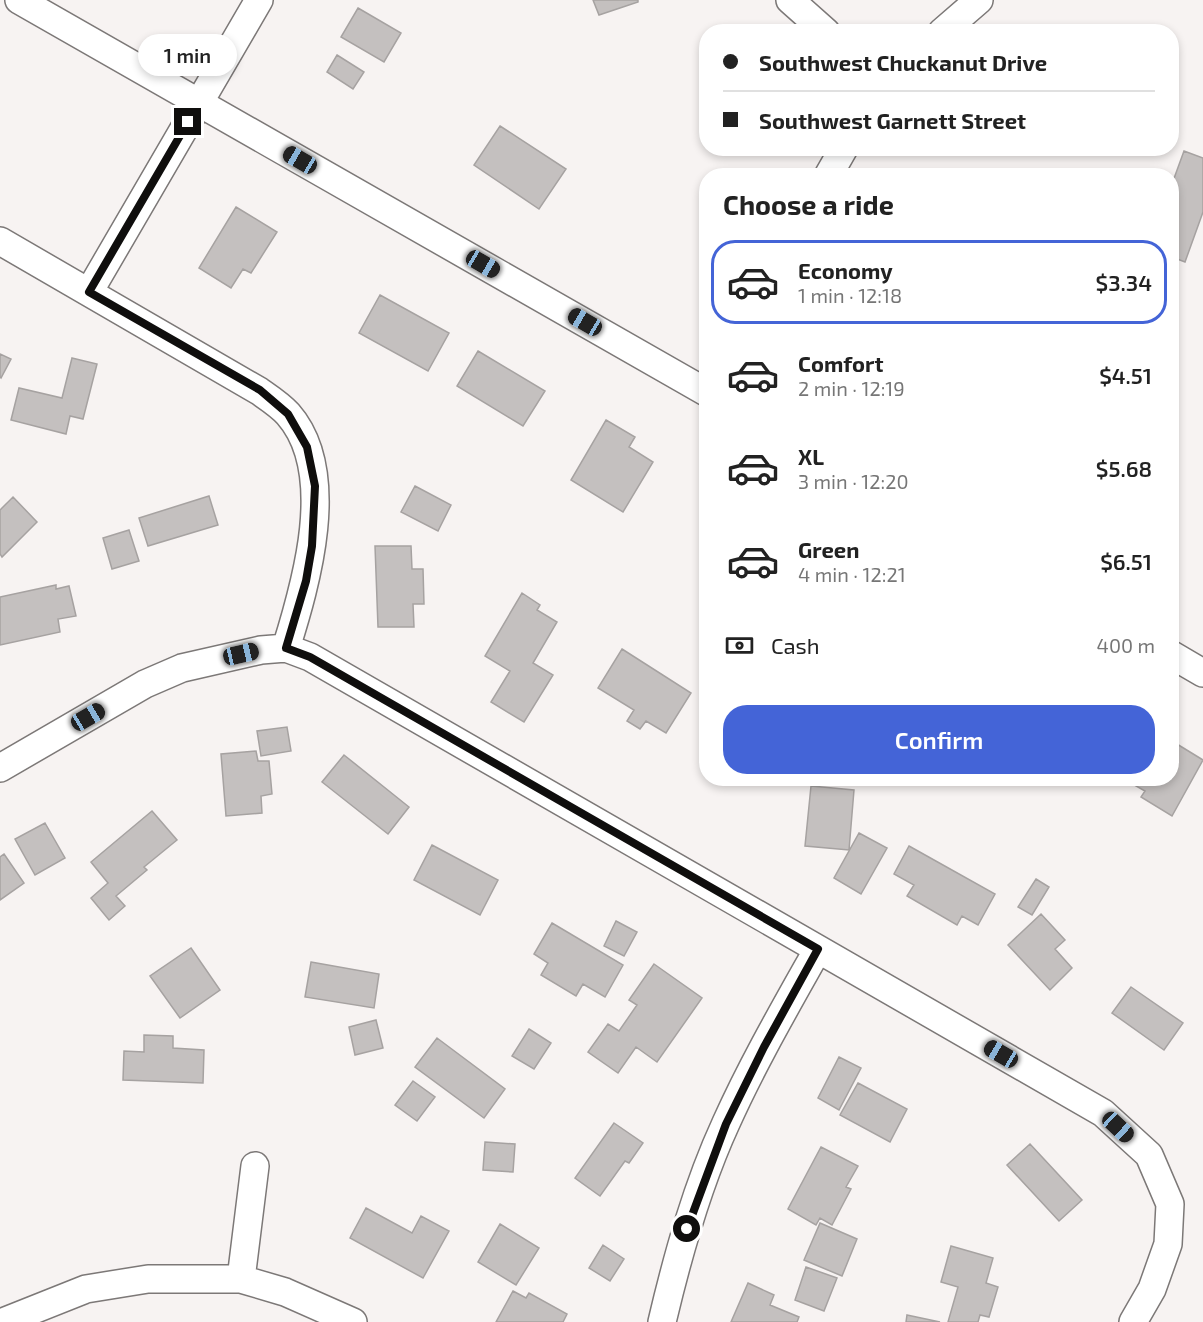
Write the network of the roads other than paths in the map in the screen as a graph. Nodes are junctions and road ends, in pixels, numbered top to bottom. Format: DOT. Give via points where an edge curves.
graph roads {
  1 [pos="19,0"];
  2 [pos="259,0"];
  3 [pos="790,0"];
  4 [pos="979,0"];
  5 [pos="817,24"];
  6 [pos="951,24"];
  7 [pos="199,103"];
  8 [pos="0,241"];
  9 [pos="89,292"];
  10 [pos="699,388"];
  11 [pos="286,648"];
  12 [pos="1179,660"];
  13 [pos="1203,673"];
  14 [pos="4,757"];
  15 [pos="818,949"];
  16 [pos="255,1166"];
  17 [pos="241,1279"];
  18 [pos="3,1322"];
  19 [pos="353,1322"];
  20 [pos="662,1322"];
  21 [pos="1133,1322"];
  1 -- 7 [label="street"];
  2 -- 7 [label="street"];
  3 -- 5 [label="street"];
  4 -- 6 [label="street"];
  7 -- 9 [label="street"];
  7 -- 10 [label="street"];
  8 -- 9 [label="street"];
  9 -- 11 [label="street" via="260,390 288,414 307,447 315,486 312,546"];
  11 -- 14 [label="street" via="182,668"];
  11 -- 15 [label="street" via="310,657"];
  12 -- 13 [label="street"];
  15 -- 20 [label="street" via="726,1124 675,1264"];
  15 -- 21 [label="street" via="1103,1113 1149,1155 1170,1204 1168,1244 1152,1288"];
  16 -- 17 [label="street"];
  17 -- 18 [label="street" via="148,1279 86,1289"];
  17 -- 19 [label="street" via="285,1292"];
}
